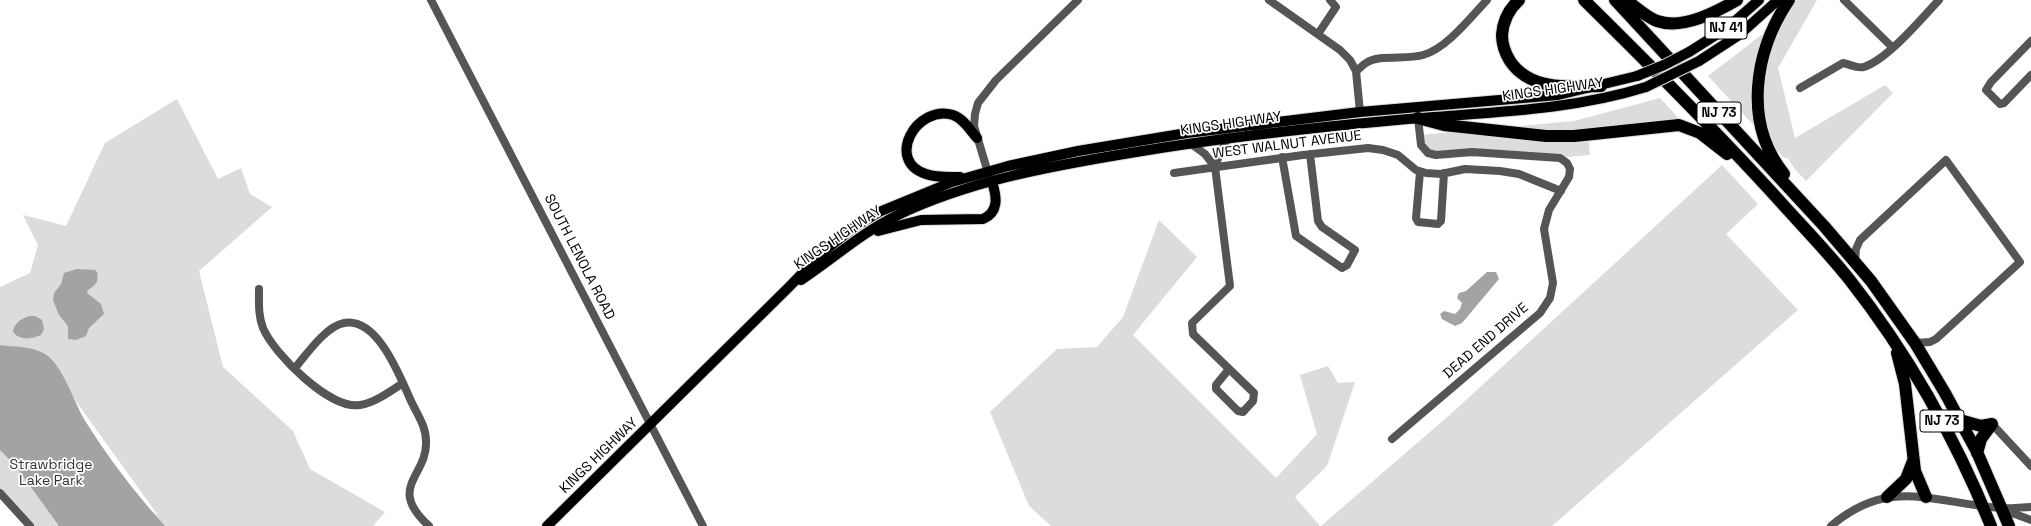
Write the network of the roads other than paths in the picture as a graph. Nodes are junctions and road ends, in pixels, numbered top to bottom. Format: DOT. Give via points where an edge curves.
graph roads {
  1 [pos="431,0"];
  2 [pos="1078,0"];
  3 [pos="1268,0"];
  4 [pos="1330,0"];
  5 [pos="1487,0"];
  6 [pos="1519,0"];
  7 [pos="1575,0"];
  8 [pos="1584,0"];
  9 [pos="1615,0"];
  10 [pos="1626,0"];
  11 [pos="1737,0"];
  12 [pos="1759,0"];
  13 [pos="1778,0"];
  14 [pos="1789,0"];
  15 [pos="1844,0"];
  16 [pos="1939,0"];
  17 [pos="1608,24"];
  18 [pos="1318,34"];
  19 [pos="2031,41"];
  20 [pos="1892,47"];
  21 [pos="1356,71"];
  22 [pos="2031,75"];
  23 [pos="1601,86"];
  24 [pos="1800,88"];
  25 [pos="1360,112"];
  26 [pos="1418,118"];
  27 [pos="977,138"];
  28 [pos="1228,138"];
  29 [pos="1190,143"];
  30 [pos="1310,154"];
  31 [pos="1282,158"];
  32 [pos="1216,168"];
  33 [pos="988,172"];
  34 [pos="1420,172"];
  35 [pos="1174,173"];
  36 [pos="1444,173"];
  37 [pos="970,177"];
  38 [pos="992,182"];
  39 [pos="1560,190"];
  40 [pos="1776,197"];
  41 [pos="1824,226"];
  42 [pos="863,235"];
  43 [pos="1855,261"];
  44 [pos="789,288"];
  45 [pos="259,289"];
  46 [pos="1893,340"];
  47 [pos="1915,343"];
  48 [pos="295,368"];
  49 [pos="1229,369"];
  50 [pos="403,383"];
  51 [pos="1960,420"];
  52 [pos="1992,424"];
  53 [pos="650,425"];
  54 [pos="1392,439"];
  55 [pos="1977,453"];
  56 [pos="1913,461"];
  57 [pos="2031,466"];
  58 [pos="0,493"];
  59 [pos="1887,497"];
  60 [pos="1926,497"];
  61 [pos="1983,506"];
  62 [pos="2031,507"];
  63 [pos="2002,509"];
  64 [pos="2031,520"];
  65 [pos="30,526"];
  66 [pos="429,526"];
  67 [pos="547,526"];
  68 [pos="703,526"];
  69 [pos="1831,526"];
  70 [pos="1991,526"];
  71 [pos="2009,526"];
  1 -- 53 [label="street, SOUTH LENOLA ROAD"];
  2 -- 27 [label="street" via="981,97 974,114"];
  3 -- 18 [label="street"];
  4 -- 18 [label="street" via="1336,7"];
  5 -- 21 [label="street" via="1433,51 1413,57 1372,60"];
  6 -- 23 [label="highway" via="1506,16 1502,34 1505,52 1516,68 1528,77 1548,84 1569,87"];
  7 -- 17 [label="highway"];
  8 -- 17 [label="highway, NJ 73"];
  9 -- 41 [label="highway, NJ 73"];
  10 -- 11 [label="highway" via="1651,18 1670,23 1704,16"];
  12 -- 23 [label="main road, KINGS HIGHWAY / NJ 41, bridge" via="1727,28 1690,52 1636,76"];
  13 -- 26 [label="main road, KINGS HIGHWAY / NJ 41, bridge" via="1739,35 1700,61 1646,87 1605,98 1558,106"];
  14 -- 41 [label="highway" via="1772,28 1763,56 1758,87 1760,122 1766,145 1777,165 1813,207"];
  15 -- 20 [label="street"];
  16 -- 20 [label="street"];
  17 -- 40 [label="highway, NJ 73"];
  18 -- 21 [label="street" via="1350,60"];
  19 -- 22 [label="street" via="1986,90 2000,104 2004,103"];
  20 -- 24 [label="street" via="1864,67 1843,63"];
  21 -- 25 [label="street"];
  23 -- 25 [label="main road, KINGS HIGHWAY / NJ 41" via="1538,98"];
  25 -- 33 [label="main road, KINGS HIGHWAY / NJ 41" via="1161,137 1064,154"];
  26 -- 28 [label="main road, KINGS HIGHWAY / NJ 41"];
  26 -- 39 [label="street, DEAD END DRIVE" via="1421,145 1428,153 1436,155 1472,152 1560,158 1567,162 1570,169 1569,176"];
  26 -- 40 [label="highway" via="1444,125 1546,136 1574,136 1685,125 1706,137"];
  27 -- 33 [label="street"];
  27 -- 37 [label="main road" via="958,117 941,114 917,125 910,134 907,144 910,162 921,173"];
  28 -- 29 [label="main road, KINGS HIGHWAY / NJ 41"];
  28 -- 32 [label="street"];
  29 -- 32 [label="street" via="1210,159"];
  29 -- 38 [label="main road, KINGS HIGHWAY / NJ 41" via="1078,162"];
  30 -- 31 [label="street, WEST WALNUT AVENUE"];
  30 -- 31 [label="street" via="1318,221 1322,227 1355,250 1347,265 1342,268 1296,236"];
  30 -- 34 [label="street, WEST WALNUT AVENUE" via="1368,148 1384,150 1398,155"];
  31 -- 32 [label="street, WEST WALNUT AVENUE"];
  32 -- 35 [label="street, WEST WALNUT AVENUE"];
  32 -- 49 [label="street" via="1230,286 1192,323 1192,328 1193,334"];
  33 -- 37 [label="main road, NJ 41"];
  33 -- 38 [label="street"];
  34 -- 36 [label="street"];
  34 -- 36 [label="street" via="1416,218 1418,222 1438,224 1441,221"];
  36 -- 39 [label="street" via="1465,169 1500,171 1525,176"];
  37 -- 44 [label="main road, KINGS HIGHWAY / NJ 41" via="879,212 853,228 823,252"];
  38 -- 42 [label="main road, KINGS HIGHWAY / NJ 41" via="928,202"];
  38 -- 42 [label="main road" via="996,205 983,219 916,221"];
  39 -- 54 [label="street, DEAD END DRIVE" via="1549,210 1544,229 1554,283 1550,298 1540,313"];
  40 -- 46 [label="highway, NJ 73" via="1849,279"];
  41 -- 43 [label="highway, NJ 73"];
  42 -- 44 [label="main road, KINGS HIGHWAY / NJ 41"];
  43 -- 47 [label="highway, NJ 73"];
  43 -- 47 [label="street" via="1860,240 1946,160 2020,262 1936,339"];
  44 -- 53 [label="main road, KINGS HIGHWAY"];
  45 -- 48 [label="street" via="259,312 263,328 272,343"];
  46 -- 56 [label="highway" via="1905,384"];
  46 -- 61 [label="highway, NJ 73" via="1937,412"];
  47 -- 51 [label="highway, NJ 73"];
  48 -- 50 [label="street" via="328,396 351,406 366,403"];
  48 -- 50 [label="street" via="327,332 344,323 355,324 371,332 380,342"];
  49 -- 49 [label="street" via="1254,393 1253,401 1243,412 1238,411 1216,389"];
  50 -- 66 [label="street" via="423,425 426,441 423,457 412,479 410,496 419,516"];
  51 -- 52 [label="highway" via="1981,426"];
  51 -- 55 [label="highway, NJ 73"];
  52 -- 55 [label="highway" via="1981,439"];
  52 -- 57 [label="street"];
  53 -- 67 [label="main road, KINGS HIGHWAY"];
  53 -- 68 [label="street, SOUTH LENOLA ROAD"];
  55 -- 63 [label="highway, NJ 73"];
  56 -- 59 [label="highway" via="1906,479"];
  56 -- 60 [label="highway" via="1917,479"];
  58 -- 65 [label="street"];
  59 -- 60 [label="street"];
  59 -- 69 [label="street" via="1860,505"];
  60 -- 61 [label="street"];
  61 -- 63 [label="street"];
  61 -- 70 [label="highway, NJ 73"];
  62 -- 63 [label="street"];
  63 -- 64 [label="street"];
  63 -- 71 [label="highway, NJ 73"];
}
